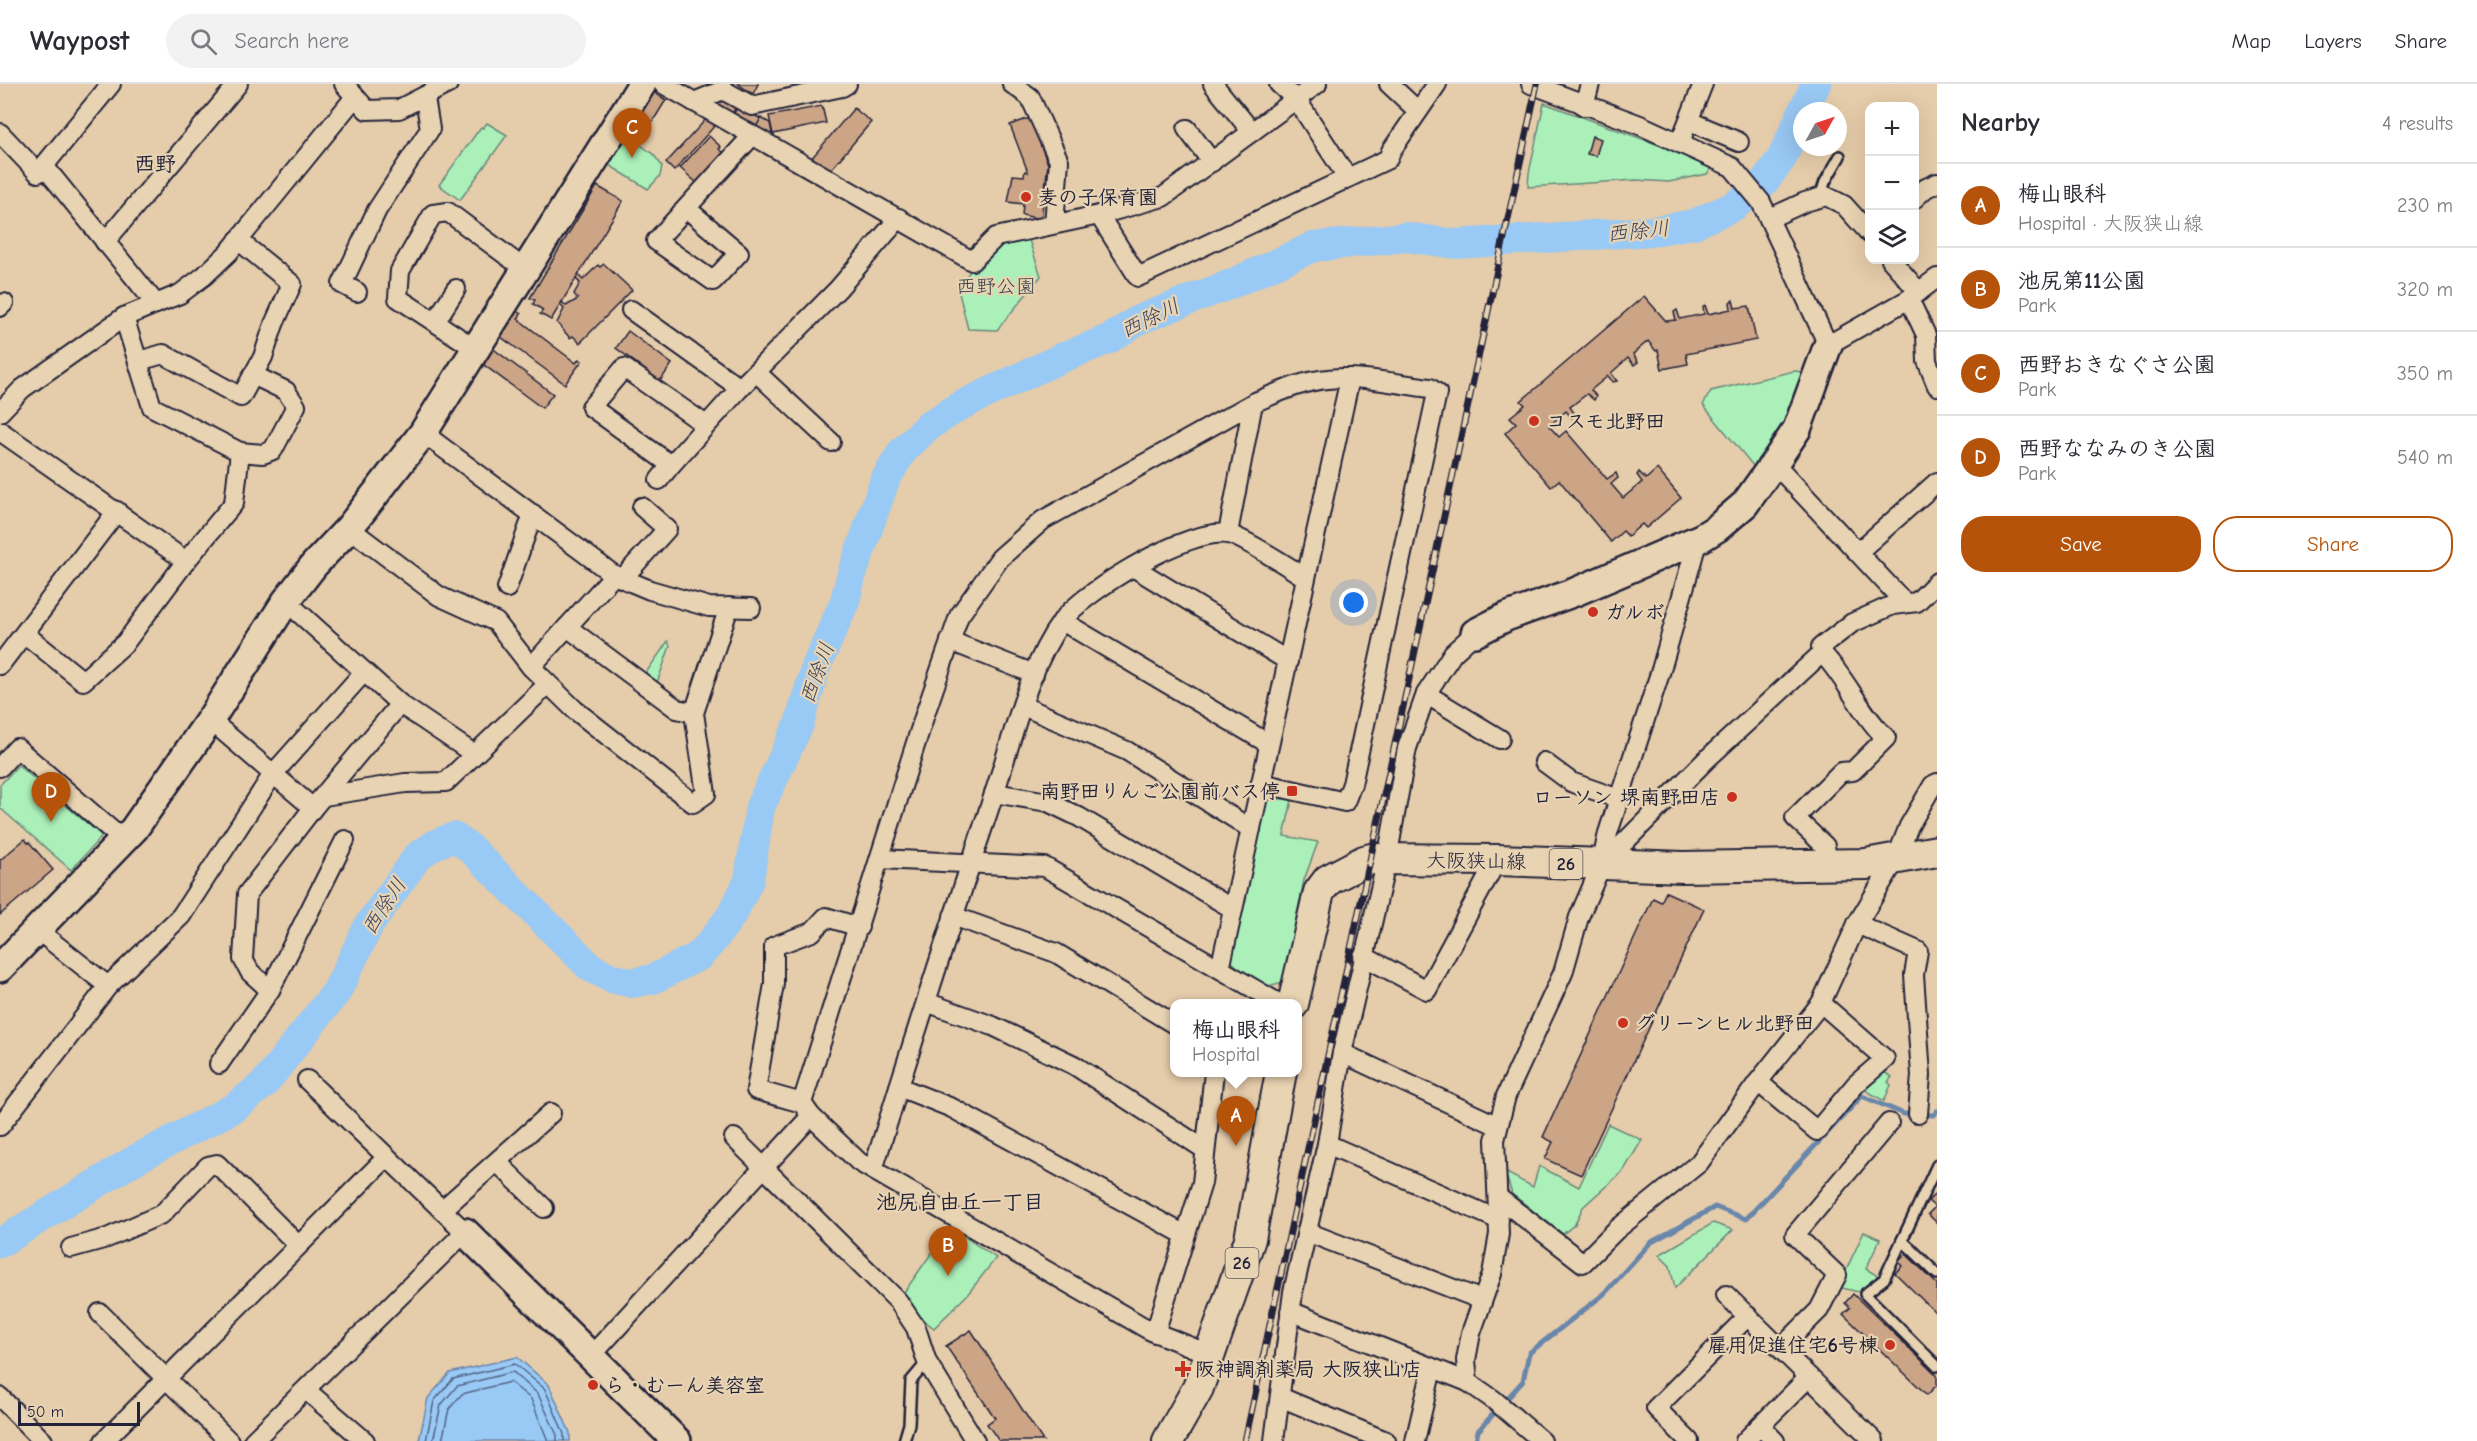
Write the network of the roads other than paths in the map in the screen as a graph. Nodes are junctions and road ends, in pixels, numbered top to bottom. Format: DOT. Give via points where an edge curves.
graph roads {
  1 [pos="111,84"];
  2 [pos="238,84"];
  3 [pos="448,84"];
  4 [pos="642,84"];
  5 [pos="663,84"];
  6 [pos="847,84"];
  7 [pos="1012,84"];
  8 [pos="1214,84"];
  9 [pos="1279,84"];
  10 [pos="1317,84"];
  11 [pos="1389,84"];
  12 [pos="1437,84"];
  13 [pos="1531,84"];
  14 [pos="1590,84"];
  15 [pos="1703,84"];
  16 [pos="726,87"];
  17 [pos="1553,88"];
  18 [pos="349,90"];
  19 [pos="425,98"];
  20 [pos="1297,100"];
  21 [pos="694,102"];
  22 [pos="1584,106"];
  23 [pos="1418,111"];
  24 [pos="1689,121"];
  25 [pos="1187,129"];
  26 [pos="1252,132"];
  27 [pos="0,134"];
  28 [pos="752,136"];
  29 [pos="1680,142"];
  30 [pos="1739,142"];
  31 [pos="1840,156"];
  32 [pos="1212,162"];
  33 [pos="44,166"];
  34 [pos="1347,177"];
  35 [pos="1937,183"];
  36 [pos="1919,194"];
  37 [pos="1820,197"];
  38 [pos="686,208"];
  39 [pos="1099,215"];
  40 [pos="899,218"];
  41 [pos="1770,218"];
  42 [pos="1054,224"];
  43 [pos="1865,229"];
  44 [pos="238,240"];
  45 [pos="105,242"];
  46 [pos="1894,264"];
  47 [pos="526,270"];
  48 [pos="1937,278"];
  49 [pos="456,289"];
  50 [pos="357,292"];
  51 [pos="1914,296"];
  52 [pos="156,304"];
  53 [pos="632,310"];
  54 [pos="124,317"];
  55 [pos="435,322"];
  56 [pos="1828,345"];
  57 [pos="476,349"];
  58 [pos="139,361"];
  59 [pos="756,372"];
  60 [pos="253,375"];
  61 [pos="1350,378"];
  62 [pos="1937,386"];
  63 [pos="740,388"];
  64 [pos="1253,403"];
  65 [pos="0,412"];
  66 [pos="706,425"];
  67 [pos="0,431"];
  68 [pos="423,433"];
  69 [pos="831,442"];
  70 [pos="240,452"];
  71 [pos="1774,463"];
  72 [pos="671,465"];
  73 [pos="659,480"];
  74 [pos="1937,482"];
  75 [pos="642,507"];
  76 [pos="117,511"];
  77 [pos="533,514"];
  78 [pos="350,528"];
  79 [pos="1228,533"];
  80 [pos="1698,539"];
  81 [pos="1858,552"];
  82 [pos="186,561"];
  83 [pos="1134,567"];
  84 [pos="619,577"];
  85 [pos="1306,578"];
  86 [pos="1937,582"];
  87 [pos="507,588"];
  88 [pos="286,601"];
  89 [pos="1905,603"];
  90 [pos="729,607"];
  91 [pos="751,608"];
  92 [pos="1062,621"];
  93 [pos="567,627"];
  94 [pos="1475,633"];
  95 [pos="25,634"];
  96 [pos="950,641"];
  97 [pos="1822,653"];
  98 [pos="1288,661"];
  99 [pos="0,665"];
  100 [pos="531,667"];
  101 [pos="364,672"];
  102 [pos="1034,674"];
  103 [pos="548,684"];
  104 [pos="1426,694"];
  105 [pos="400,704"];
  106 [pos="1023,706"];
  107 [pos="694,713"];
  108 [pos="210,720"];
  109 [pos="1500,739"];
  110 [pos="1269,744"];
  111 [pos="474,754"];
  112 [pos="1544,762"];
  113 [pos="0,767"];
  114 [pos="273,774"];
  115 [pos="1261,783"];
  116 [pos="1937,783"];
  117 [pos="994,793"];
  118 [pos="1619,799"];
  119 [pos="318,802"];
  120 [pos="1251,829"];
  121 [pos="345,840"];
  122 [pos="124,841"];
  123 [pos="1937,851"];
  124 [pos="880,859"];
  125 [pos="1387,859"];
  126 [pos="1896,859"];
  127 [pos="1497,860"];
  128 [pos="970,865"];
  129 [pos="1828,865"];
  130 [pos="1601,866"];
  131 [pos="1233,909"];
  132 [pos="953,916"];
  133 [pos="1857,924"];
  134 [pos="858,927"];
  135 [pos="36,929"];
  136 [pos="1363,956"];
  137 [pos="0,968"];
  138 [pos="1220,969"];
  139 [pos="108,986"];
  140 [pos="270,990"];
  141 [pos="1271,999"];
  142 [pos="1294,999"];
  143 [pos="926,1002"];
  144 [pos="1821,1004"];
  145 [pos="1170,1022"];
  146 [pos="1342,1053"];
  147 [pos="219,1064"];
  148 [pos="1213,1077"];
  149 [pos="1280,1077"];
  150 [pos="307,1080"];
  151 [pos="1758,1082"];
  152 [pos="899,1088"];
  153 [pos="807,1110"];
  154 [pos="551,1113"];
  155 [pos="1918,1114"];
  156 [pos="1889,1123"];
  157 [pos="0,1126"];
  158 [pos="1498,1126"];
  159 [pos="734,1138"];
  160 [pos="1327,1144"];
  161 [pos="1204,1149"];
  162 [pos="386,1158"];
  163 [pos="497,1162"];
  164 [pos="765,1170"];
  165 [pos="873,1170"];
  166 [pos="1936,1172"];
  167 [pos="1499,1198"];
  168 [pos="544,1208"];
  169 [pos="442,1210"];
  170 [pos="1499,1220"];
  171 [pos="465,1232"];
  172 [pos="1307,1232"];
  173 [pos="1185,1235"];
  174 [pos="1902,1240"];
  175 [pos="298,1245"];
  176 [pos="71,1248"];
  177 [pos="1937,1274"];
  178 [pos="1726,1294"];
  179 [pos="1482,1300"];
  180 [pos="1290,1311"];
  181 [pos="100,1313"];
  182 [pos="1748,1316"];
  183 [pos="1155,1333"];
  184 [pos="1781,1348"];
  185 [pos="1209,1354"];
  186 [pos="592,1355"];
  187 [pos="927,1362"];
  188 [pos="1937,1366"];
  189 [pos="1432,1370"];
  190 [pos="1809,1377"];
  191 [pos="166,1379"];
  192 [pos="1468,1382"];
  193 [pos="306,1390"];
  194 [pos="0,1397"];
  195 [pos="1280,1397"];
  196 [pos="1760,1426"];
  197 [pos="43,1441"];
  198 [pos="104,1441"];
  199 [pos="229,1441"];
  200 [pos="253,1441"];
  201 [pos="365,1441"];
  202 [pos="677,1441"];
  203 [pos="904,1441"];
  204 [pos="975,1441"];
  205 [pos="1168,1441"];
  206 [pos="1274,1441"];
  207 [pos="1386,1441"];
  208 [pos="1415,1441"];
  209 [pos="1542,1441"];
  210 [pos="1689,1441"];
  211 [pos="1745,1441"];
  212 [pos="1775,1441"];
  213 [pos="1874,1441"];
  1 -- 33 [label="street"];
  2 -- 45 [label="street"];
  3 -- 19 [label="street"];
  4 -- 47 [label="street"];
  5 -- 21 [label="street"];
  6 -- 16 [label="street" via="752,106"];
  7 -- 42 [label="street" via="1030,97 1059,161"];
  8 -- 26 [label="street"];
  9 -- 20 [label="street"];
  10 -- 20 [label="street"];
  11 -- 23 [label="street"];
  12 -- 23 [label="street"];
  13 -- 17 [label="street"];
  14 -- 22 [label="street"];
  15 -- 24 [label="street"];
  16 -- 21 [label="street"];
  17 -- 22 [label="street"];
  18 -- 19 [label="street" via="367,110 399,110"];
  18 -- 44 [label="street"];
  19 -- 50 [label="street" via="430,129 377,210 342,284"];
  20 -- 26 [label="street"];
  20 -- 34 [label="street"];
  21 -- 28 [label="street"];
  22 -- 29 [label="street"];
  23 -- 34 [label="street" via="1389,159"];
  24 -- 29 [label="street"];
  24 -- 30 [label="street"];
  25 -- 32 [label="street"];
  26 -- 32 [label="street"];
  27 -- 33 [label="street" via="38,173"];
  28 -- 38 [label="street"];
  28 -- 40 [label="street"];
  29 -- 41 [label="street" via="1732,167"];
  31 -- 37 [label="lane"];
  32 -- 39 [label="street" via="1163,197"];
  33 -- 45 [label="street"];
  34 -- 39 [label="street" via="1138,277"];
  35 -- 36 [label="street"];
  37 -- 41 [label="street"];
  37 -- 43 [label="street" via="1844,205"];
  39 -- 42 [label="street"];
  40 -- 42 [label="street" via="972,261 996,237"];
  40 -- 59 [label="street" via="838,289"];
  41 -- 56 [label="street"];
  44 -- 52 [label="street" via="204,276 180,294"];
  44 -- 60 [label="street" via="292,284"];
  45 -- 52 [label="street"];
  46 -- 51 [label="street"];
  47 -- 55 [label="street" via="448,212 433,214 400,270 398,298"];
  47 -- 57 [label="street"];
  48 -- 51 [label="street"];
  49 -- 55 [label="street"];
  51 -- 56 [label="street"];
  51 -- 62 [label="street" via="1926,335 1927,361"];
  52 -- 54 [label="street"];
  53 -- 63 [label="street"];
  54 -- 58 [label="street"];
  54 -- 65 [label="street" via="22,389"];
  55 -- 57 [label="street"];
  56 -- 71 [label="street" via="1797,429"];
  57 -- 68 [label="street"];
  58 -- 60 [label="street" via="163,354 241,398"];
  58 -- 70 [label="street" via="152,407"];
  59 -- 63 [label="street"];
  59 -- 69 [label="street"];
  60 -- 70 [label="street" via="286,391 296,406 273,450"];
  61 -- 64 [label="street" via="1288,388"];
  61 -- 85 [label="street"];
  61 -- 115 [label="street" via="1430,388 1437,393 1352,784 1345,802"];
  63 -- 66 [label="street"];
  64 -- 79 [label="street"];
  64 -- 96 [label="street" via="1043,520 1000,558 959,616"];
  66 -- 72 [label="street"];
  66 -- 72 [label="street" via="624,368 591,407"];
  67 -- 76 [label="street"];
  68 -- 77 [label="street"];
  68 -- 78 [label="street"];
  70 -- 82 [label="street" via="234,503"];
  71 -- 80 [label="street" via="1745,504"];
  71 -- 81 [label="street"];
  72 -- 73 [label="street"];
  74 -- 81 [label="street"];
  75 -- 84 [label="street" via="667,529"];
  76 -- 82 [label="street"];
  76 -- 95 [label="street"];
  77 -- 84 [label="street"];
  77 -- 87 [label="street"];
  78 -- 88 [label="street"];
  78 -- 100 [label="street" via="439,596 496,622"];
  79 -- 83 [label="street" via="1182,541"];
  79 -- 85 [label="street"];
  80 -- 94 [label="street"];
  80 -- 118 [label="street"];
  81 -- 89 [label="street"];
  82 -- 95 [label="street" via="125,643 82,681"];
  83 -- 92 [label="street" via="1087,597"];
  83 -- 98 [label="street"];
  84 -- 90 [label="street" via="709,607"];
  84 -- 93 [label="street"];
  85 -- 98 [label="street"];
  86 -- 89 [label="street" via="1917,602"];
  88 -- 101 [label="street"];
  88 -- 108 [label="street"];
  89 -- 97 [label="street" via="1852,623 1821,647"];
  90 -- 91 [label="street"];
  90 -- 107 [label="street"];
  92 -- 102 [label="street" via="1038,660"];
  92 -- 110 [label="street"];
  93 -- 100 [label="street"];
  93 -- 107 [label="street" via="677,709"];
  94 -- 104 [label="street" via="1453,653"];
  95 -- 99 [label="street"];
  96 -- 102 [label="street"];
  96 -- 124 [label="street"];
  97 -- 129 [label="street" via="1837,669 1871,724 1886,738 1852,771 1841,772 1795,818 1826,846"];
  97 -- 130 [label="street" via="1707,759"];
  98 -- 110 [label="street"];
  100 -- 103 [label="street"];
  101 -- 105 [label="street"];
  101 -- 114 [label="street"];
  102 -- 106 [label="street"];
  103 -- 107 [label="street" via="693,803 706,794"];
  103 -- 111 [label="street"];
  104 -- 109 [label="street"];
  104 -- 125 [label="street" via="1407,748"];
  105 -- 111 [label="street"];
  105 -- 119 [label="street"];
  106 -- 117 [label="street"];
  106 -- 120 [label="street" via="1127,751"];
  108 -- 114 [label="street"];
  108 -- 122 [label="street"];
  110 -- 115 [label="street"];
  111 -- 119 [label="street" via="446,782 405,783"];
  112 -- 118 [label="street" via="1571,782"];
  113 -- 122 [label="street" via="17,748"];
  114 -- 119 [label="street"];
  114 -- 139 [label="street" via="181,916"];
  115 -- 120 [label="street"];
  116 -- 126 [label="street" via="1909,826"];
  117 -- 128 [label="street"];
  117 -- 131 [label="street" via="1048,802 1079,817"];
  118 -- 130 [label="street"];
  119 -- 140 [label="street" via="247,894 243,959 250,972"];
  120 -- 131 [label="street"];
  121 -- 140 [label="street"];
  122 -- 135 [label="street"];
  123 -- 126 [label="main road, 大阪狭山線 / 26"];
  124 -- 128 [label="street"];
  124 -- 134 [label="street"];
  125 -- 127 [label="main road, 大阪狭山線 / 26"];
  125 -- 136 [label="street"];
  125 -- 142 [label="main road, 大阪狭山線 / 26" via="1364,861 1328,880 1319,892"];
  126 -- 129 [label="main road, 大阪狭山線 / 26"];
  126 -- 133 [label="street"];
  127 -- 130 [label="main road, 大阪狭山線 / 26"];
  127 -- 136 [label="street" via="1427,990"];
  128 -- 132 [label="street"];
  128 -- 138 [label="street" via="1045,867"];
  129 -- 130 [label="main road, 大阪狭山線 / 26"];
  130 -- 158 [label="street" via="1579,917 1563,973 1506,1096"];
  131 -- 138 [label="street"];
  132 -- 143 [label="street"];
  132 -- 145 [label="street" via="1056,953"];
  133 -- 144 [label="street"];
  133 -- 155 [label="street" via="1918,951 1914,975 1921,1075"];
  134 -- 153 [label="street"];
  134 -- 153 [label="street" via="826,917 812,932 774,946 774,984 756,1090"];
  135 -- 137 [label="street"];
  135 -- 139 [label="street"];
  136 -- 146 [label="street"];
  138 -- 141 [label="street"];
  139 -- 157 [label="street"];
  140 -- 147 [label="street"];
  143 -- 152 [label="street"];
  143 -- 161 [label="street" via="993,1026 1074,1065"];
  144 -- 151 [label="street"];
  144 -- 151 [label="street" via="1885,1059 1856,1084 1817,1131"];
  146 -- 158 [label="street"];
  146 -- 160 [label="street"];
  148 -- 161 [label="street"];
  149 -- 185 [label="main road, 26" via="1250,1239"];
  150 -- 162 [label="street"];
  151 -- 167 [label="street" via="1699,1164 1616,1230 1583,1263"];
  152 -- 165 [label="street"];
  152 -- 173 [label="street" via="952,1108"];
  153 -- 164 [label="street"];
  153 -- 165 [label="street" via="859,1162"];
  154 -- 163 [label="street"];
  156 -- 184 [label="street" via="1795,1235 1837,1275 1819,1310"];
  158 -- 167 [label="street" via="1495,1140"];
  159 -- 164 [label="street"];
  160 -- 170 [label="street"];
  160 -- 172 [label="street"];
  161 -- 173 [label="street" via="1202,1182"];
  162 -- 169 [label="street"];
  162 -- 175 [label="street"];
  163 -- 168 [label="street"];
  163 -- 169 [label="street"];
  164 -- 186 [label="street"];
  164 -- 187 [label="street" via="898,1301 916,1328"];
  165 -- 183 [label="street"];
  166 -- 174 [label="lane"];
  167 -- 170 [label="street"];
  169 -- 171 [label="street"];
  170 -- 179 [label="street" via="1492,1274"];
  171 -- 186 [label="street"];
  171 -- 193 [label="street"];
  172 -- 179 [label="street"];
  172 -- 180 [label="street"];
  173 -- 183 [label="street"];
  174 -- 177 [label="lane"];
  174 -- 188 [label="lane" via="1884,1280 1865,1294"];
  175 -- 176 [label="street" via="217,1164 208,1166 162,1214 107,1238"];
  175 -- 191 [label="street"];
  178 -- 182 [label="street"];
  179 -- 192 [label="street" via="1466,1360"];
  180 -- 189 [label="street"];
  180 -- 195 [label="street"];
  181 -- 191 [label="street"];
  182 -- 184 [label="street"];
  182 -- 210 [label="street" via="1656,1408"];
  183 -- 185 [label="street"];
  184 -- 190 [label="street"];
  185 -- 205 [label="main road, 26" via="1198,1388"];
  186 -- 202 [label="street"];
  187 -- 203 [label="lane" via="911,1381"];
  187 -- 204 [label="street"];
  189 -- 192 [label="street"];
  189 -- 208 [label="street"];
  190 -- 196 [label="street"];
  190 -- 213 [label="street"];
  191 -- 198 [label="street"];
  191 -- 199 [label="street"];
  192 -- 209 [label="street"];
  193 -- 200 [label="street"];
  193 -- 201 [label="street"];
  194 -- 197 [label="street"];
  195 -- 206 [label="street"];
  195 -- 207 [label="street"];
  196 -- 211 [label="street"];
  196 -- 212 [label="street"];
}
